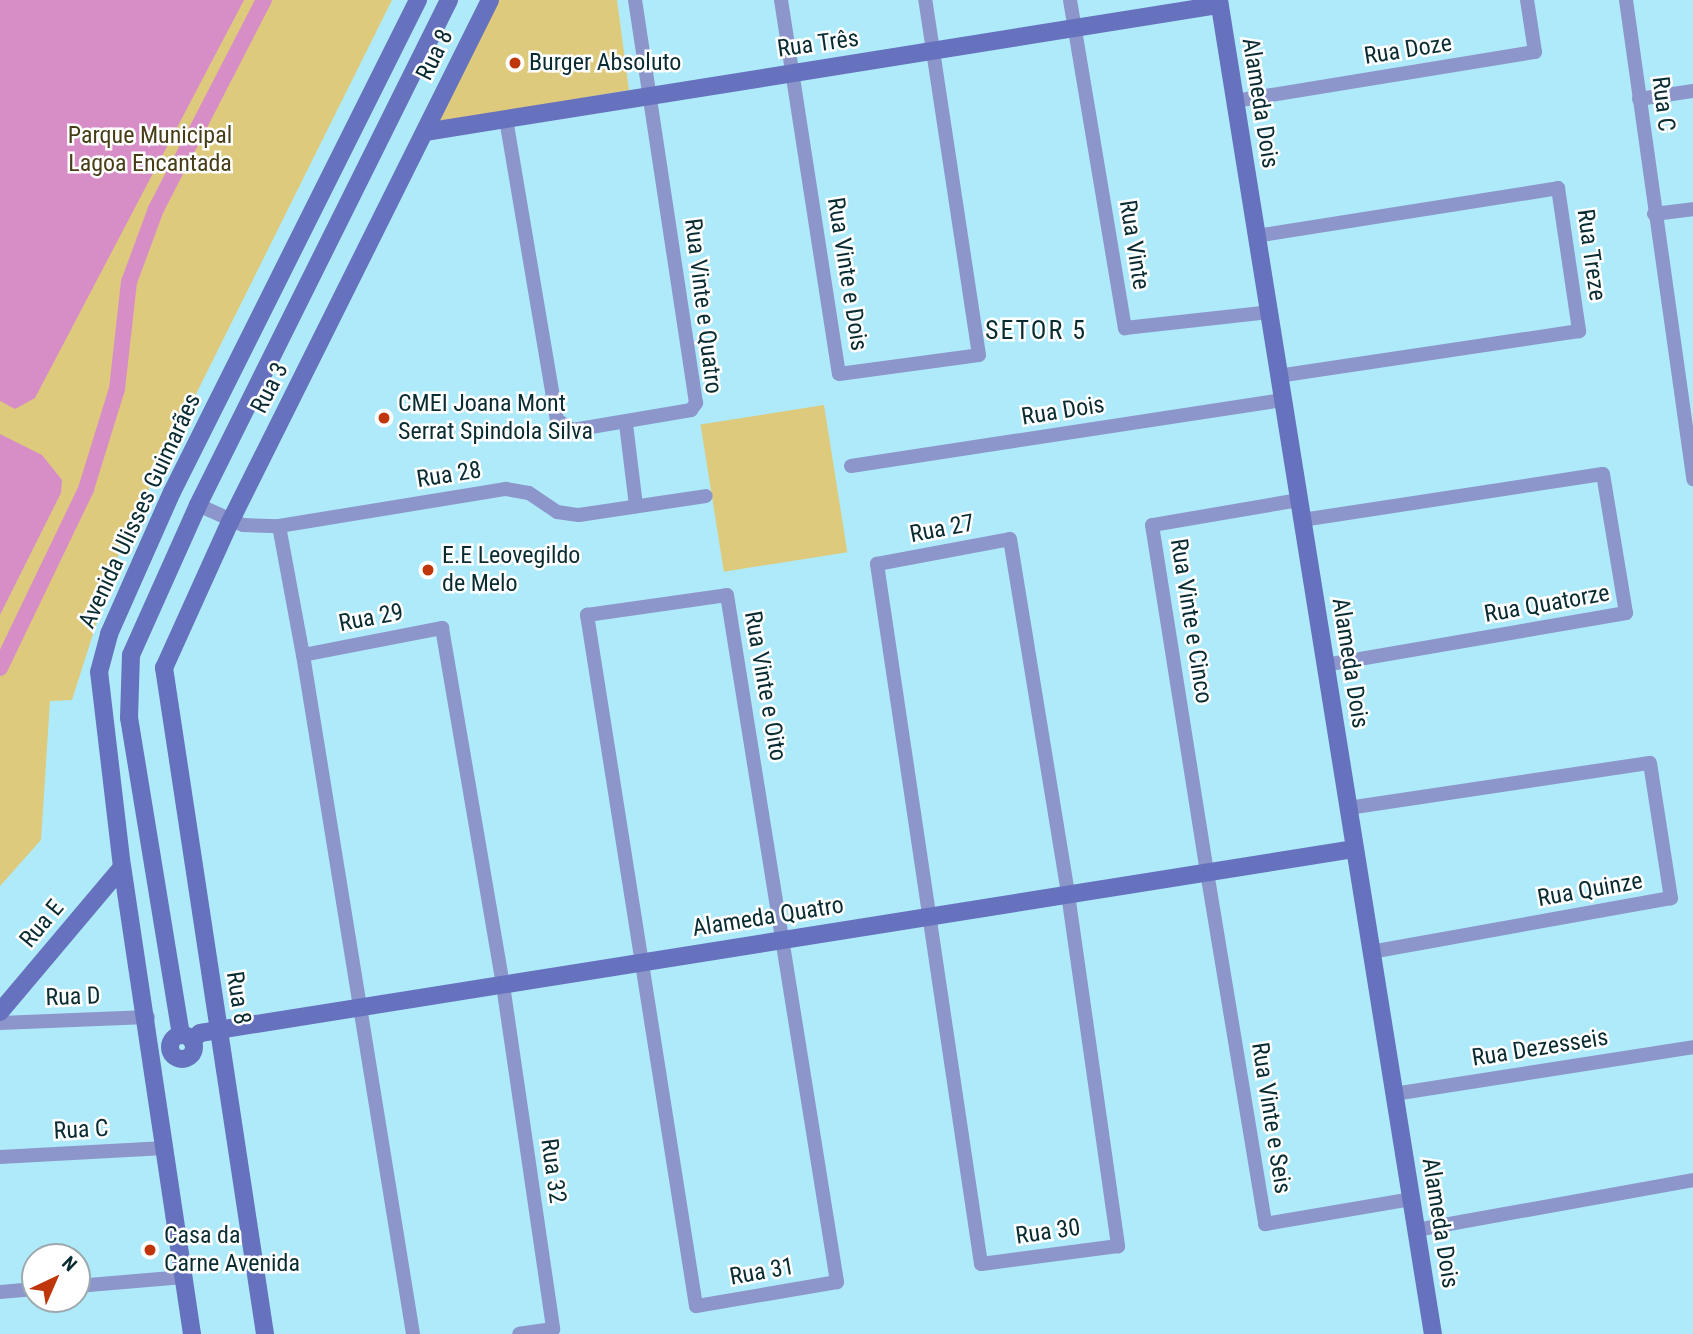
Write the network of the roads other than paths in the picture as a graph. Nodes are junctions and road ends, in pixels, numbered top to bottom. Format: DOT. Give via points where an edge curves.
graph roads {
  1 [pos="418,0"];
  2 [pos="449,0"];
  3 [pos="490,0"];
  4 [pos="635,0"];
  5 [pos="781,0"];
  6 [pos="925,0"];
  7 [pos="1070,0"];
  8 [pos="1527,0"];
  9 [pos="1626,0"];
  10 [pos="1219,3"];
  11 [pos="1075,28"];
  12 [pos="934,52"];
  13 [pos="793,71"];
  14 [pos="1693,91"];
  15 [pos="651,99"];
  16 [pos="1639,99"];
  17 [pos="1235,101"];
  18 [pos="506,119"];
  19 [pos="425,132"];
  20 [pos="1693,209"];
  21 [pos="1654,215"];
  22 [pos="1256,236"];
  23 [pos="1269,312"];
  24 [pos="1279,376"];
  25 [pos="1283,400"];
  26 [pos="626,424"];
  27 [pos="851,466"];
  28 [pos="1693,479"];
  29 [pos="172,492"];
  30 [pos="706,496"];
  31 [pos="1299,499"];
  32 [pos="198,505"];
  33 [pos="636,506"];
  34 [pos="1302,520"];
  35 [pos="230,522"];
  36 [pos="279,526"];
  37 [pos="303,655"];
  38 [pos="1325,665"];
  39 [pos="164,668"];
  40 [pos="1348,808"];
  41 [pos="1355,849"];
  42 [pos="122,867"];
  43 [pos="1207,872"];
  44 [pos="1069,894"];
  45 [pos="928,917"];
  46 [pos="786,939"];
  47 [pos="1371,952"];
  48 [pos="643,962"];
  49 [pos="503,985"];
  50 [pos="359,1007"];
  51 [pos="0,1012"];
  52 [pos="148,1017"];
  53 [pos="0,1023"];
  54 [pos="218,1030"];
  55 [pos="174,1043"];
  56 [pos="1693,1047"];
  57 [pos="1394,1094"];
  58 [pos="165,1148"];
  59 [pos="0,1157"];
  60 [pos="1693,1180"];
  61 [pos="1411,1199"];
  62 [pos="1416,1230"];
  63 [pos="184,1277"];
  64 [pos="91,1285"];
  65 [pos="21,1290"];
  66 [pos="0,1292"];
  67 [pos="192,1334"];
  68 [pos="265,1334"];
  69 [pos="413,1334"];
  70 [pos="519,1334"];
  71 [pos="1433,1334"];
  1 -- 29 [label="main road, Avenida Ulisses Guimarães"];
  2 -- 32 [label="main road, Avenida Ulisses Guimarães"];
  3 -- 19 [label="main road, Rua 8"];
  4 -- 15 [label="street"];
  5 -- 13 [label="street"];
  6 -- 12 [label="street"];
  7 -- 11 [label="street"];
  8 -- 17 [label="street, Rua Doze" via="1535,52"];
  9 -- 16 [label="street, Rua C"];
  10 -- 11 [label="main road, Rua Três"];
  10 -- 17 [label="main road, Alameda Dois"];
  11 -- 12 [label="main road, Rua Três"];
  11 -- 23 [label="street, Rua Vinte" via="1125,328"];
  12 -- 13 [label="main road, Rua Três"];
  12 -- 13 [label="street, Rua Vinte e Dois" via="979,355 839,373"];
  13 -- 15 [label="main road, Rua Três"];
  14 -- 16 [label="street"];
  15 -- 18 [label="main road, Rua Três"];
  15 -- 26 [label="street, Rua Vinte e Quatro" via="696,403 684,414"];
  16 -- 21 [label="street, Rua C"];
  17 -- 22 [label="main road, Alameda Dois"];
  18 -- 19 [label="main road, Rua Três"];
  18 -- 26 [label="street, Rua Vinte e Quatro" via="557,420 573,430"];
  19 -- 35 [label="main road, Rua 3"];
  20 -- 21 [label="street"];
  21 -- 28 [label="street"];
  22 -- 23 [label="main road, Alameda Dois"];
  22 -- 24 [label="street, Rua Treze" via="1558,188 1579,331"];
  23 -- 24 [label="main road, Alameda Dois"];
  24 -- 25 [label="main road, Alameda Dois"];
  25 -- 27 [label="street, Rua Dois"];
  25 -- 31 [label="main road, Alameda Dois"];
  26 -- 33 [label="street"];
  29 -- 32 [label="main road"];
  29 -- 42 [label="main road, Avenida Ulisses Guimarães" via="109,634 99,672"];
  30 -- 33 [label="street, Rua 28"];
  31 -- 34 [label="main road, Alameda Dois"];
  31 -- 43 [label="street, Rua Vinte e Cinco" via="1152,524"];
  32 -- 35 [label="street, Rua 28"];
  32 -- 55 [label="main road, Avenida Ulisses Guimarães" via="137,634 126,692"];
  33 -- 36 [label="street, Rua 28" via="567,514 528,493 506,489"];
  34 -- 38 [label="main road, Alameda Dois"];
  34 -- 38 [label="street, Rua Quatorze" via="1603,474 1626,613"];
  35 -- 36 [label="street, Rua 28"];
  35 -- 39 [label="main road, Rua 3"];
  36 -- 37 [label="street"];
  37 -- 49 [label="street, Rua 29" via="442,628"];
  37 -- 50 [label="street"];
  38 -- 40 [label="main road, Alameda Dois"];
  39 -- 54 [label="main road, Rua 8"];
  40 -- 41 [label="main road, Alameda Dois"];
  40 -- 47 [label="street, Rua Quinze" via="1650,763 1671,898"];
  41 -- 43 [label="main road, Alameda Quatro"];
  41 -- 47 [label="main road, Alameda Dois"];
  42 -- 51 [label="main road, Rua E"];
  42 -- 52 [label="main road, Avenida Ulisses Guimarães"];
  43 -- 44 [label="main road, Alameda Quatro"];
  43 -- 61 [label="street, Rua Vinte e Seis" via="1265,1224"];
  44 -- 45 [label="main road, Alameda Quatro"];
  44 -- 45 [label="street, Rua 30" via="1118,1246 981,1264"];
  44 -- 45 [label="street, Rua 27" via="1010,539 877,565"];
  45 -- 46 [label="main road, Alameda Quatro"];
  46 -- 48 [label="main road, Alameda Quatro"];
  46 -- 48 [label="street, Rua 31" via="837,1282 696,1306"];
  46 -- 48 [label="street, Rua Vinte e Oito" via="727,595 587,615"];
  47 -- 57 [label="main road, Alameda Dois"];
  48 -- 49 [label="main road, Alameda Quatro"];
  49 -- 50 [label="main road, Alameda Quatro"];
  49 -- 70 [label="street, Rua 32" via="553,1329"];
  50 -- 54 [label="main road, Alameda Quatro"];
  50 -- 69 [label="street"];
  52 -- 53 [label="street, Rua D"];
  52 -- 55 [label="main road, Avenida Ulisses Guimarães"];
  54 -- 55 [label="main road, Alameda Quatro"];
  54 -- 68 [label="main road, Rua 8"];
  55 -- 58 [label="main road, Avenida Ulisses Guimarães"];
  56 -- 57 [label="street, Rua Dezesseis"];
  57 -- 61 [label="main road, Alameda Dois"];
  58 -- 59 [label="street, Rua C"];
  58 -- 63 [label="main road, Avenida Ulisses Guimarães"];
  60 -- 62 [label="street"];
  61 -- 62 [label="main road, Alameda Dois"];
  62 -- 71 [label="main road, Alameda Dois"];
  63 -- 64 [label="street"];
  63 -- 67 [label="main road, Avenida Ulisses Guimarães"];
  65 -- 66 [label="street"];
}
